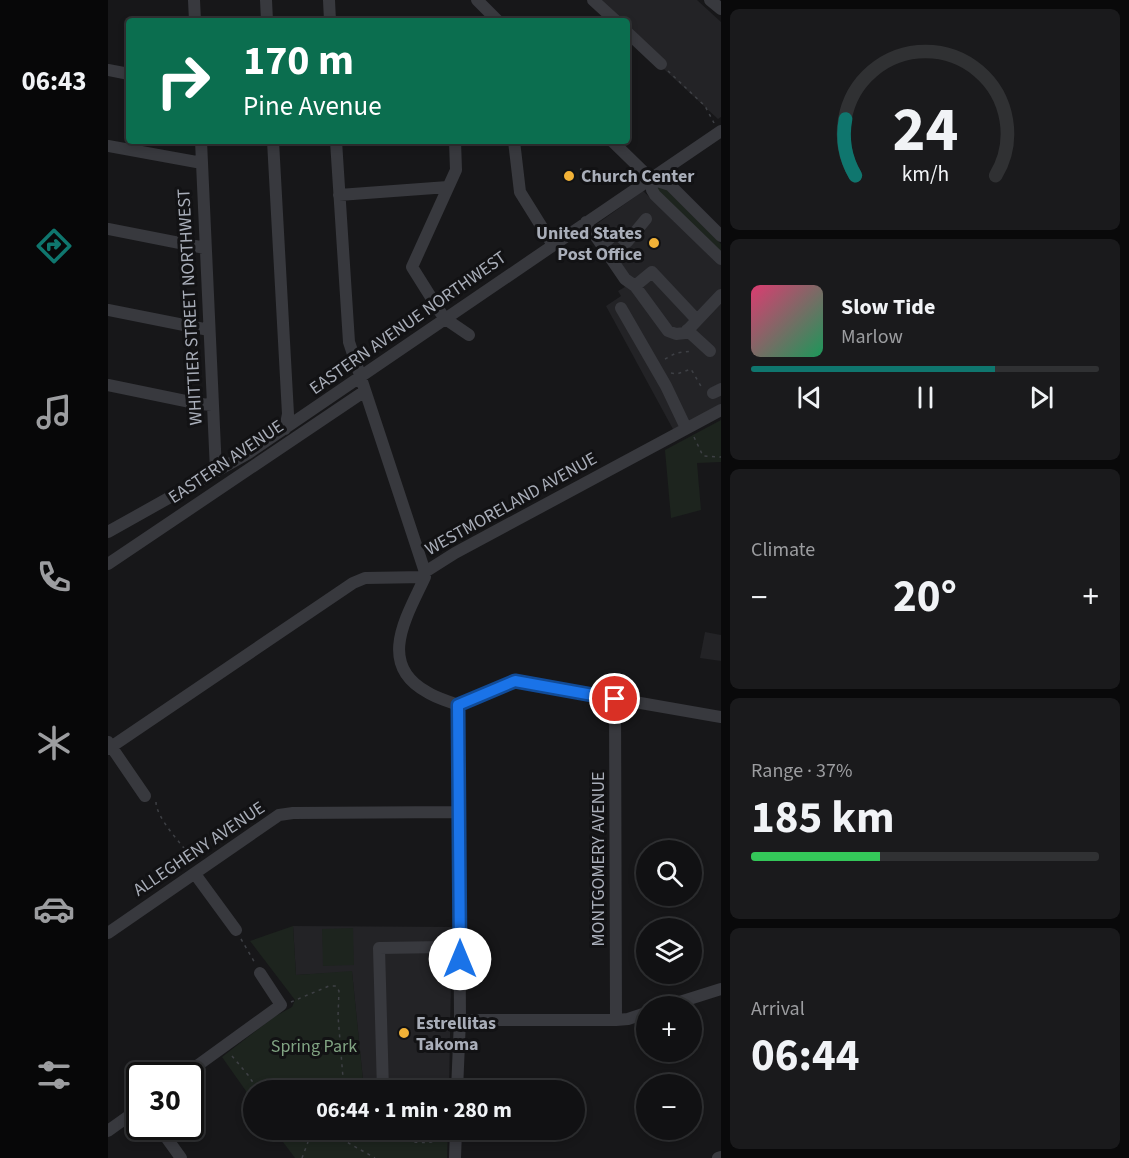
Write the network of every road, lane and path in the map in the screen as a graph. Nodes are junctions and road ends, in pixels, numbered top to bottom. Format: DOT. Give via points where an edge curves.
graph roads {
  1 [pos="194,0"];
  2 [pos="267,0"];
  3 [pos="329,0"];
  4 [pos="477,0"];
  5 [pos="593,0"];
  6 [pos="710,0"];
  7 [pos="721,9"];
  8 [pos="195,18"];
  9 [pos="267,18"];
  10 [pos="330,18"];
  11 [pos="495,18"];
  12 [pos="613,18"];
  13 [pos="630,35"];
  14 [pos="662,64"];
  15 [pos="108,70"];
  16 [pos="126,73"];
  17 [pos="718,127"];
  18 [pos="201,144"];
  19 [pos="273,144"];
  20 [pos="336,144"];
  21 [pos="455,144"];
  22 [pos="514,144"];
  23 [pos="615,144"];
  24 [pos="108,146"];
  25 [pos="202,163"];
  26 [pos="580,169"];
  27 [pos="651,179"];
  28 [pos="630,180"];
  29 [pos="448,187"];
  30 [pos="339,195"];
  31 [pos="646,219"];
  32 [pos="586,222"];
  33 [pos="108,229"];
  34 [pos="721,236"];
  35 [pos="603,244"];
  36 [pos="553,245"];
  37 [pos="205,248"];
  38 [pos="721,259"];
  39 [pos="635,286"];
  40 [pos="721,295"];
  41 [pos="621,308"];
  42 [pos="108,310"];
  43 [pos="444,318"];
  44 [pos="697,320"];
  45 [pos="209,330"];
  46 [pos="687,330"];
  47 [pos="469,335"];
  48 [pos="710,351"];
  49 [pos="697,355"];
  50 [pos="653,364"];
  51 [pos="677,374"];
  52 [pos="360,377"];
  53 [pos="108,385"];
  54 [pos="365,391"];
  55 [pos="713,391"];
  56 [pos="212,405"];
  57 [pos="721,410"];
  58 [pos="285,429"];
  59 [pos="689,431"];
  60 [pos="721,457"];
  61 [pos="216,471"];
  62 [pos="108,532"];
  63 [pos="108,564"];
  64 [pos="425,574"];
  65 [pos="615,699"];
  66 [pos="458,705"];
  67 [pos="721,717"];
  68 [pos="109,746"];
  69 [pos="150,799"];
  70 [pos="459,812"];
  71 [pos="198,872"];
  72 [pos="236,930"];
  73 [pos="108,933"];
  74 [pos="460,959"];
  75 [pos="260,973"];
  76 [pos="721,989"];
  77 [pos="699,996"];
  78 [pos="281,1005"];
  79 [pos="636,1016"];
  80 [pos="460,1020"];
  81 [pos="616,1020"];
  82 [pos="224,1046"];
  83 [pos="202,1062"];
  84 [pos="250,1080"];
  85 [pos="343,1080"];
  86 [pos="383,1080"];
  87 [pos="458,1080"];
  88 [pos="126,1116"];
  89 [pos="110,1125"];
  90 [pos="168,1140"];
  91 [pos="404,1140"];
  92 [pos="440,1140"];
  93 [pos="456,1140"];
  94 [pos="309,1141"];
  95 [pos="345,1141"];
  96 [pos="181,1158"];
  97 [pos="302,1158"];
  98 [pos="375,1158"];
  99 [pos="455,1158"];
  1 -- 8 [label="street"];
  2 -- 9 [label="street"];
  3 -- 10 [label="street"];
  4 -- 11 [label="street"];
  5 -- 12 [label="street"];
  6 -- 7 [label="street"];
  13 -- 14 [label="street"];
  14 -- 17 [label="path" via="705,106"];
  15 -- 16 [label="street"];
  17 -- 27 [label="street, EASTERN AVENUE NORTHWEST"];
  18 -- 25 [label="street, WHITTIER STREET NORTHWEST"];
  19 -- 58 [label="street" via="288,414"];
  20 -- 30 [label="street"];
  21 -- 29 [label="street" via="456,170"];
  22 -- 36 [label="street" via="520,192"];
  23 -- 27 [label="street"];
  24 -- 25 [label="street"];
  25 -- 37 [label="street, WHITTIER STREET NORTHWEST"];
  26 -- 28 [label="path"];
  27 -- 32 [label="street, EASTERN AVENUE NORTHWEST"];
  27 -- 34 [label="street" via="670,185"];
  27 -- 38 [label="street" via="655,195"];
  29 -- 30 [label="street"];
  29 -- 43 [label="street" via="412,267"];
  30 -- 52 [label="street" via="347,331"];
  31 -- 35 [label="street" via="627,242 616,233"];
  32 -- 35 [label="street"];
  32 -- 36 [label="street, EASTERN AVENUE NORTHWEST"];
  33 -- 37 [label="street"];
  35 -- 39 [label="street"];
  36 -- 43 [label="street, EASTERN AVENUE NORTHWEST"];
  37 -- 45 [label="street, WHITTIER STREET NORTHWEST"];
  39 -- 44 [label="street" via="652,272"];
  39 -- 46 [label="street" via="668,331 676,334"];
  40 -- 44 [label="street"];
  41 -- 50 [label="street"];
  42 -- 45 [label="street"];
  43 -- 47 [label="street"];
  43 -- 52 [label="street, EASTERN AVENUE NORTHWEST"];
  44 -- 46 [label="street"];
  45 -- 56 [label="street, WHITTIER STREET NORTHWEST"];
  46 -- 48 [label="street"];
  49 -- 50 [label="path" via="685,351"];
  50 -- 59 [label="street"];
  51 -- 55 [label="path" via="691,369"];
  52 -- 54 [label="street"];
  52 -- 58 [label="street, EASTERN AVENUE NORTHWEST"];
  53 -- 56 [label="street"];
  54 -- 63 [label="street, EASTERN AVENUE"];
  54 -- 64 [label="street"];
  56 -- 61 [label="street, WHITTIER STREET NORTHWEST"];
  57 -- 59 [label="street, WESTMORELAND AVENUE"];
  58 -- 61 [label="street, EASTERN AVENUE NORTHWEST"];
  59 -- 60 [label="path" via="703,456"];
  59 -- 64 [label="street, WESTMORELAND AVENUE" via="455,553"];
  61 -- 62 [label="street, EASTERN AVENUE NORTHWEST"];
  64 -- 66 [label="street" via="404,623 399,663 407,676 426,692"];
  64 -- 68 [label="street, WESTMORELAND AVENUE" via="365,578 353,583"];
  65 -- 66 [label="street" via="515,681"];
  65 -- 67 [label="street"];
  65 -- 81 [label="street, MONTGOMERY AVENUE"];
  66 -- 70 [label="street"];
  68 -- 69 [label="street"];
  69 -- 71 [label="path"];
  70 -- 71 [label="street, ALLEGHENY AVENUE" via="279,816"];
  70 -- 74 [label="street"];
  71 -- 72 [label="street"];
  71 -- 73 [label="street, ALLEGHENY AVENUE"];
  72 -- 75 [label="path"];
  74 -- 80 [label="street"];
  74 -- 86 [label="street" via="444,958 444,947 379,948"];
  75 -- 78 [label="street"];
  76 -- 77 [label="street"];
  78 -- 82 [label="street"];
  78 -- 85 [label="path" via="336,986"];
  79 -- 81 [label="street"];
  80 -- 81 [label="street"];
  80 -- 87 [label="street"];
  82 -- 83 [label="street"];
  82 -- 84 [label="path"];
  88 -- 89 [label="street"];
  90 -- 96 [label="street"];
  91 -- 92 [label="path"];
  93 -- 99 [label="street"];
  94 -- 95 [label="path"];
  94 -- 97 [label="path"];
  95 -- 98 [label="path"];
}
